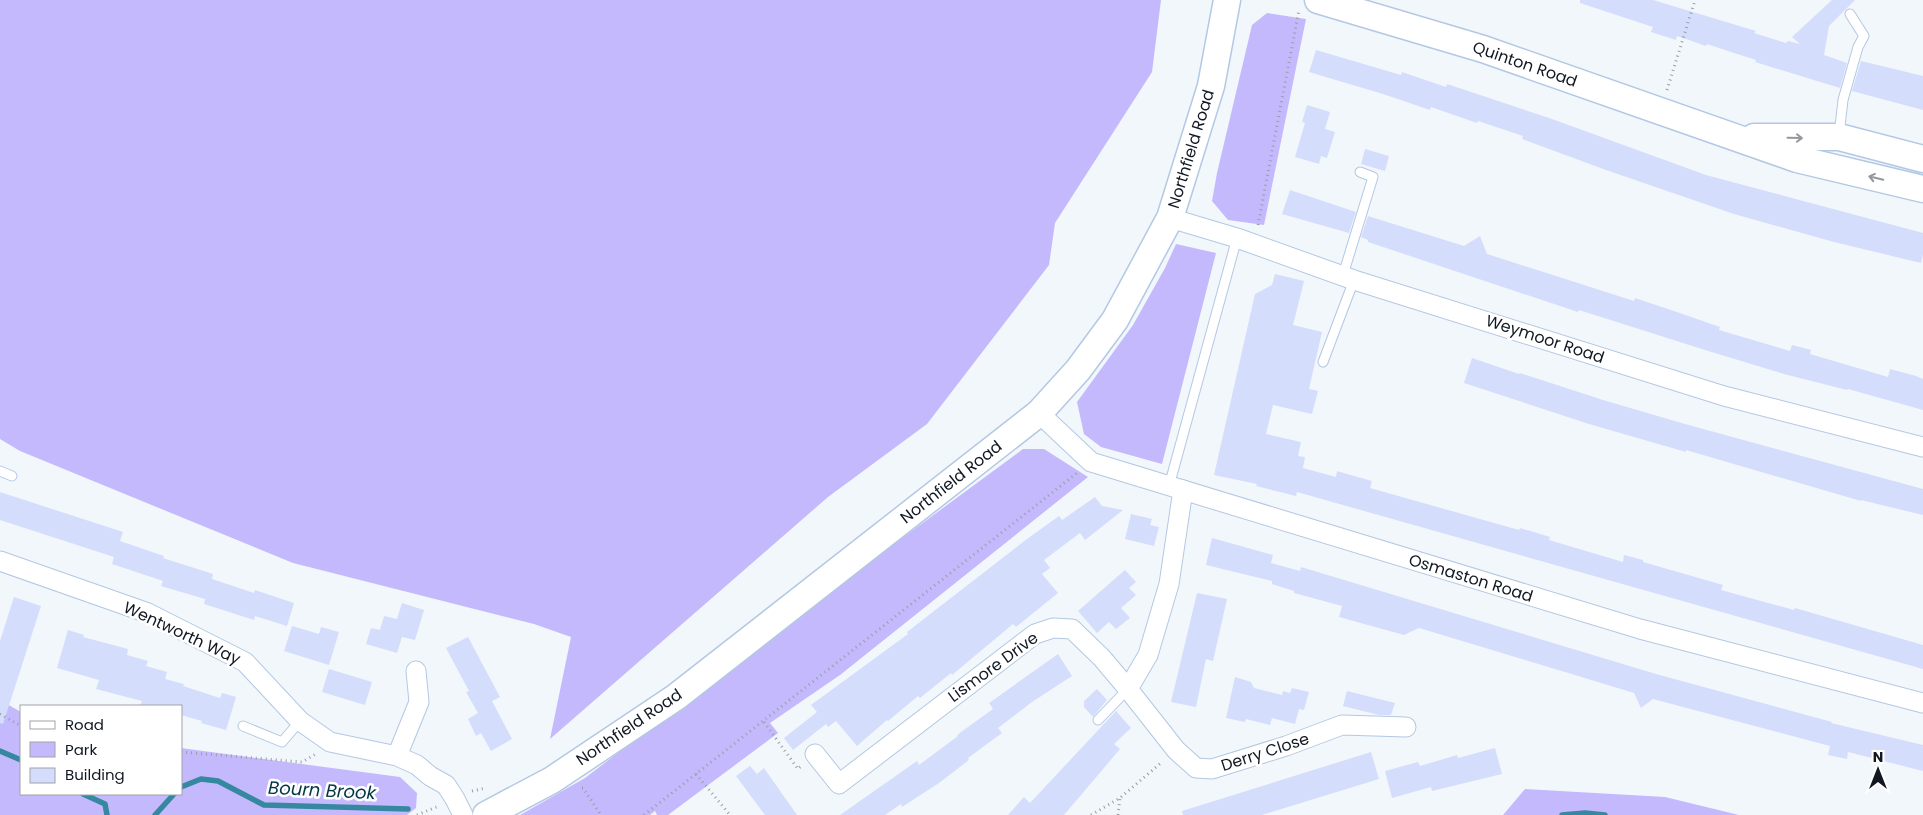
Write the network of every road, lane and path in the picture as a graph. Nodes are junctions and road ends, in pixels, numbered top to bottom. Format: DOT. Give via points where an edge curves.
graph roads {
  1 [pos="1227,0"];
  2 [pos="1695,0"];
  3 [pos="1309,5"];
  4 [pos="1850,14"];
  5 [pos="1661,112"];
  6 [pos="1728,136"];
  7 [pos="1839,137"];
  8 [pos="1923,159"];
  9 [pos="1360,172"];
  10 [pos="1923,189"];
  11 [pos="1170,218"];
  12 [pos="1246,241"];
  13 [pos="1348,277"];
  14 [pos="1323,362"];
  15 [pos="1039,413"];
  16 [pos="1923,447"];
  17 [pos="1091,462"];
  18 [pos="0,471"];
  19 [pos="12,476"];
  20 [pos="1176,488"];
  21 [pos="0,561"];
  22 [pos="416,671"];
  23 [pos="1128,689"];
  24 [pos="1923,703"];
  25 [pos="0,714"];
  26 [pos="1098,720"];
  27 [pos="300,721"];
  28 [pos="764,722"];
  29 [pos="20,725"];
  30 [pos="243,726"];
  31 [pos="1406,727"];
  32 [pos="330,742"];
  33 [pos="1176,750"];
  34 [pos="182,752"];
  35 [pos="815,754"];
  36 [pos="397,756"];
  37 [pos="696,774"];
  38 [pos="576,792"];
  39 [pos="1120,798"];
  40 [pos="432,809"];
  41 [pos="417,815"];
  42 [pos="463,815"];
  43 [pos="486,815"];
  44 [pos="601,815"];
  45 [pos="644,815"];
  46 [pos="730,815"];
  47 [pos="1091,815"];
  48 [pos="1118,815"];
  1 -- 11 [label="street, Northfield Road" via="1211,86"];
  2 -- 5 [label="path"];
  3 -- 5 [label="street, Quinton Road" via="1483,49"];
  3 -- 12 [label="path"];
  4 -- 7 [label="lane" via="1864,36 1843,100"];
  5 -- 6 [label="street, Quinton Road"];
  6 -- 7 [label="street, Quinton Road, one-way"];
  10 -- 6 [label="street, Quinton Road, one-way" via="1797,159"];
  7 -- 8 [label="street, Quinton Road"];
  9 -- 13 [label="lane" via="1373,177"];
  11 -- 12 [label="street, Weymoor Road"];
  11 -- 15 [label="street, Northfield Road" via="1115,320 1078,370"];
  12 -- 13 [label="street, Weymoor Road"];
  12 -- 20 [label="lane"];
  13 -- 14 [label="lane"];
  13 -- 16 [label="street, Weymoor Road" via="1724,396"];
  15 -- 17 [label="street, Osmaston Road"];
  15 -- 43 [label="street, Northfield Road" via="676,696 552,780"];
  17 -- 20 [label="street, Osmaston Road"];
  17 -- 28 [label="path"];
  18 -- 19 [label="lane"];
  20 -- 23 [label="street" via="1169,584 1148,655"];
  20 -- 24 [label="street, Osmaston Road" via="1640,630"];
  21 -- 27 [label="street, Wentworth Way" via="148,613 245,662"];
  22 -- 36 [label="street" via="419,702"];
  23 -- 26 [label="lane"];
  23 -- 33 [label="street, Derry Close"];
  23 -- 35 [label="street, Lismore Drive" via="1072,629 1054,628 1034,634 839,784"];
  25 -- 29 [label="path"];
  27 -- 30 [label="lane" via="282,742"];
  27 -- 32 [label="street, Wentworth Way"];
  28 -- 35 [label="path" via="798,769"];
  28 -- 37 [label="path"];
  31 -- 33 [label="street, Derry Close" via="1342,725 1212,769 1196,768"];
  32 -- 34 [label="path" via="302,762"];
  32 -- 36 [label="street, Wentworth Way"];
  33 -- 39 [label="path"];
  36 -- 42 [label="street, Wentworth Way" via="446,785"];
  37 -- 45 [label="path"];
  37 -- 46 [label="path"];
  38 -- 44 [label="path" via="583,788"];
  39 -- 47 [label="path"];
  39 -- 48 [label="path"];
  40 -- 41 [label="path"];
}
